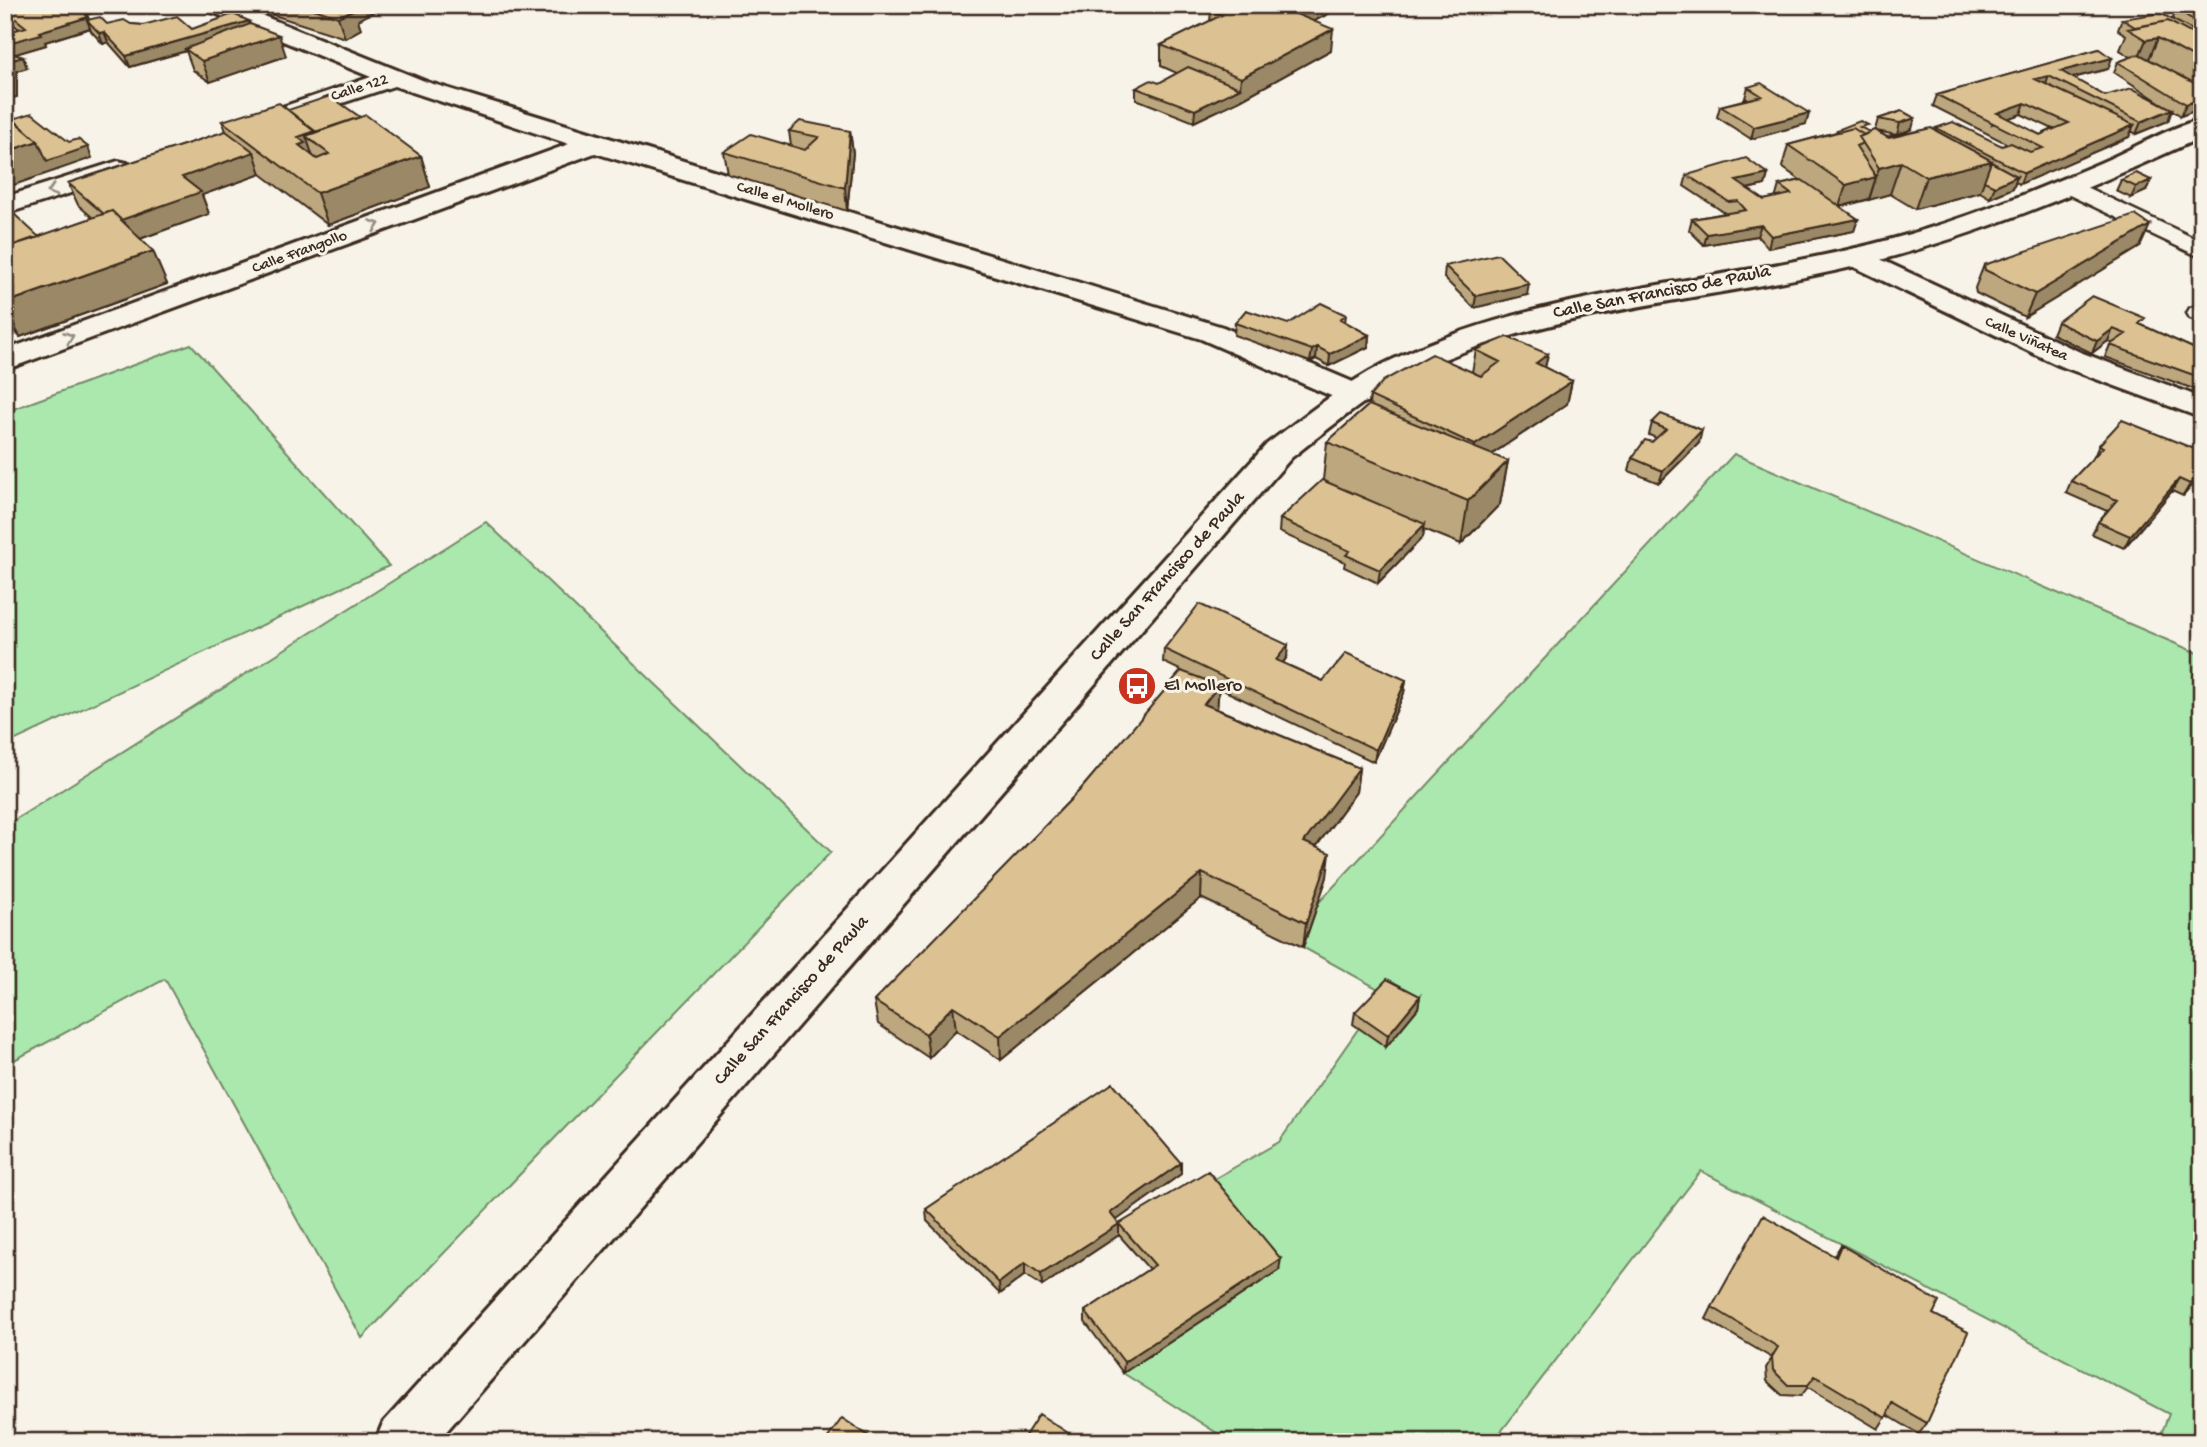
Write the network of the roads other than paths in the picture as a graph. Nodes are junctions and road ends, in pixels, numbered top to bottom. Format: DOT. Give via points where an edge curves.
graph roads {
  1 [pos="215,5"];
  2 [pos="396,77"];
  3 [pos="265,120"];
  4 [pos="2202,128"];
  5 [pos="594,144"];
  6 [pos="135,163"];
  7 [pos="2071,187"];
  8 [pos="5,206"];
  9 [pos="2202,251"];
  10 [pos="1856,257"];
  11 [pos="5,361"];
  12 [pos="1356,395"];
  13 [pos="2202,409"];
  14 [pos="402,1442"];
  1 -- 2 [label="street, Calle el Mollero"];
  2 -- 3 [label="street, Calle 122"];
  2 -- 5 [label="street, Calle el Mollero"];
  4 -- 7 [label="street, Calle San Francisco de Paula"];
  11 -- 5 [label="street, Calle Frangollo, one-way"];
  5 -- 12 [label="street, Calle el Mollero" via="1212,333"];
  6 -- 8 [label="street, one-way"];
  7 -- 9 [label="lane"];
  7 -- 10 [label="street, Calle San Francisco de Paula" via="1959,229"];
  10 -- 12 [label="street, Calle San Francisco de Paula" via="1561,310 1405,365"];
  10 -- 13 [label="street, Calle Viñatea" via="2004,332"];
  12 -- 14 [label="street, Calle San Francisco de Paula" via="1279,451"];
}
